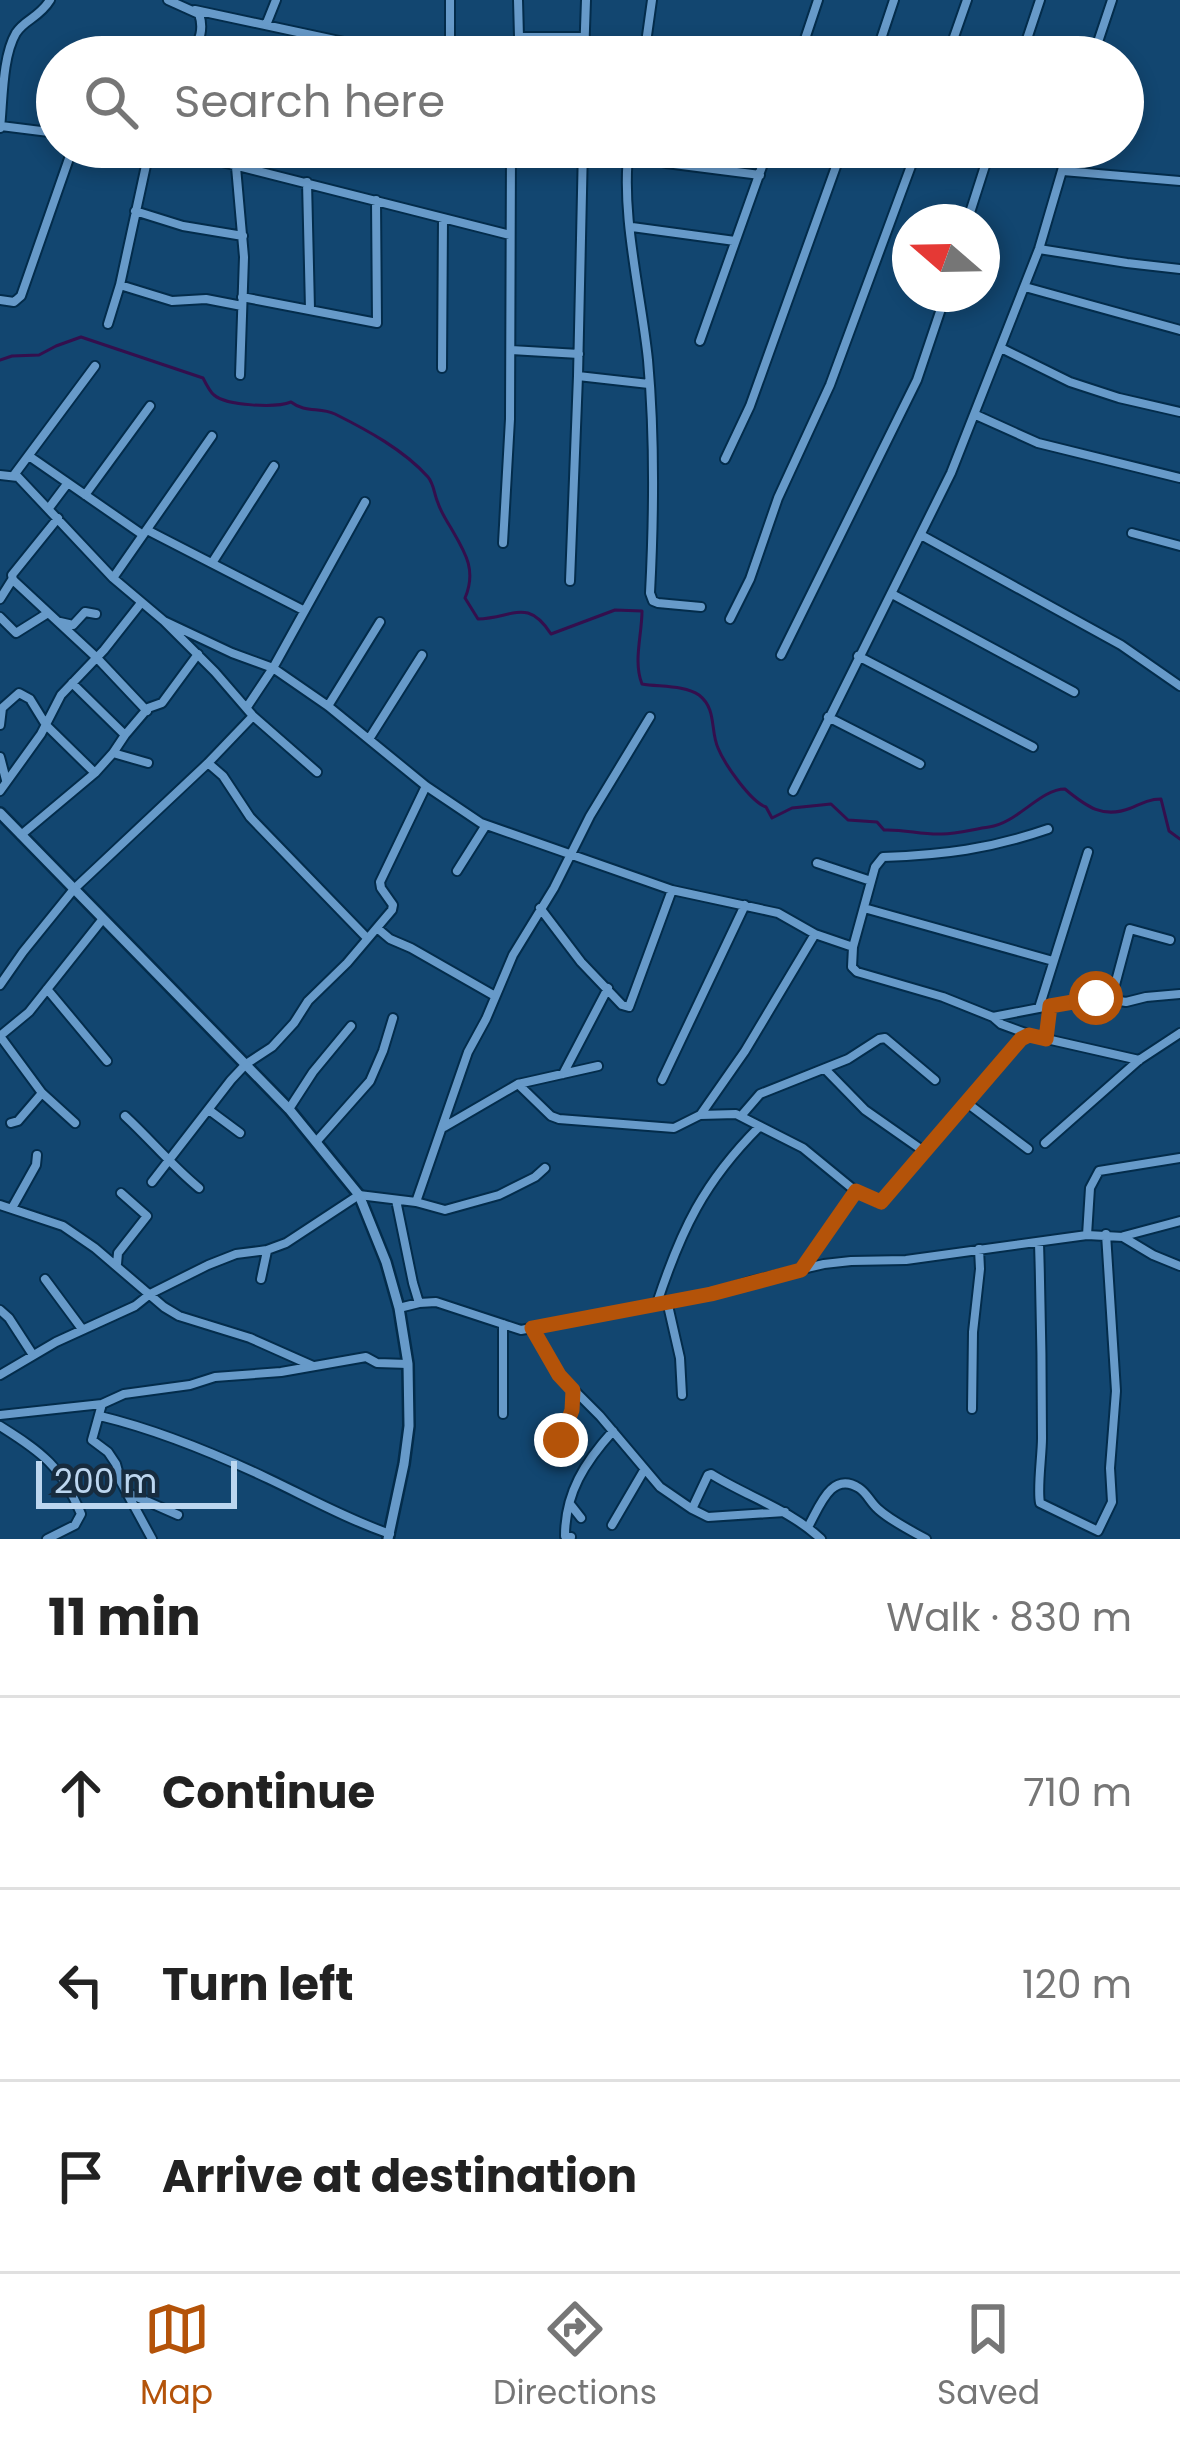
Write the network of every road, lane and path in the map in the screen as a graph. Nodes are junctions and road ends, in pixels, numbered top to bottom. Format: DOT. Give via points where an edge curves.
graph roads {
  1 [pos="50,0"];
  2 [pos="168,0"];
  3 [pos="276,0"];
  4 [pos="450,0"];
  5 [pos="518,0"];
  6 [pos="586,0"];
  7 [pos="652,0"];
  8 [pos="818,0"];
  9 [pos="894,0"];
  10 [pos="967,0"];
  11 [pos="1040,0"];
  12 [pos="1112,0"];
  13 [pos="195,10"];
  14 [pos="266,26"];
  15 [pos="198,36"];
  16 [pos="309,36"];
  17 [pos="449,36"];
  18 [pos="519,36"];
  19 [pos="585,36"];
  20 [pos="647,36"];
  21 [pos="806,36"];
  22 [pos="881,36"];
  23 [pos="954,36"];
  24 [pos="1028,36"];
  25 [pos="1100,36"];
  26 [pos="1,92"];
  27 [pos="0,127"];
  28 [pos="36,131"];
  29 [pos="66,168"];
  30 [pos="145,168"];
  31 [pos="236,168"];
  32 [pos="245,168"];
  33 [pos="511,168"];
  34 [pos="583,168"];
  35 [pos="627,168"];
  36 [pos="705,168"];
  37 [pos="762,168"];
  38 [pos="835,168"];
  39 [pos="910,168"];
  40 [pos="984,168"];
  41 [pos="1064,168"];
  42 [pos="1063,171"];
  43 [pos="760,175"];
  44 [pos="1180,181"];
  45 [pos="307,182"];
  46 [pos="376,200"];
  47 [pos="973,204"];
  48 [pos="135,212"];
  49 [pos="443,218"];
  50 [pos="632,227"];
  51 [pos="509,235"];
  52 [pos="243,236"];
  53 [pos="735,241"];
  54 [pos="1039,249"];
  55 [pos="1180,268"];
  56 [pos="120,286"];
  57 [pos="1024,287"];
  58 [pos="0,300"];
  59 [pos="242,301"];
  60 [pos="310,309"];
  61 [pos="940,312"];
  62 [pos="108,324"];
  63 [pos="1180,330"];
  64 [pos="700,341"];
  65 [pos="1001,348"];
  66 [pos="511,350"];
  67 [pos="579,354"];
  68 [pos="95,366"];
  69 [pos="442,368"];
  70 [pos="240,375"];
  71 [pos="578,376"];
  72 [pos="650,384"];
  73 [pos="150,406"];
  74 [pos="1180,412"];
  75 [pos="976,415"];
  76 [pos="212,436"];
  77 [pos="29,456"];
  78 [pos="725,459"];
  79 [pos="274,466"];
  80 [pos="0,475"];
  81 [pos="14,475"];
  82 [pos="1180,478"];
  83 [pos="67,484"];
  84 [pos="85,495"];
  85 [pos="365,502"];
  86 [pos="49,508"];
  87 [pos="58,518"];
  88 [pos="145,532"];
  89 [pos="1132,533"];
  90 [pos="921,536"];
  91 [pos="503,543"];
  92 [pos="1180,545"];
  93 [pos="212,563"];
  94 [pos="112,578"];
  95 [pos="13,580"];
  96 [pos="570,581"];
  97 [pos="892,594"];
  98 [pos="0,599"];
  99 [pos="141,604"];
  100 [pos="701,608"];
  101 [pos="303,610"];
  102 [pos="48,613"];
  103 [pos="96,614"];
  104 [pos="0,617"];
  105 [pos="730,619"];
  106 [pos="164,621"];
  107 [pos="58,622"];
  108 [pos="380,622"];
  109 [pos="198,654"];
  110 [pos="422,655"];
  111 [pos="781,656"];
  112 [pos="858,656"];
  113 [pos="97,658"];
  114 [pos="273,668"];
  115 [pos="72,683"];
  116 [pos="1180,686"];
  117 [pos="1074,692"];
  118 [pos="328,706"];
  119 [pos="147,711"];
  120 [pos="250,711"];
  121 [pos="828,717"];
  122 [pos="650,718"];
  123 [pos="0,725"];
  124 [pos="46,725"];
  125 [pos="125,735"];
  126 [pos="369,739"];
  127 [pos="1034,747"];
  128 [pos="113,753"];
  129 [pos="0,757"];
  130 [pos="148,763"];
  131 [pos="208,763"];
  132 [pos="920,764"];
  133 [pos="317,772"];
  134 [pos="94,773"];
  135 [pos="7,782"];
  136 [pos="426,786"];
  137 [pos="793,790"];
  138 [pos="0,791"];
  139 [pos="0,813"];
  140 [pos="485,825"];
  141 [pos="1048,829"];
  142 [pos="21,835"];
  143 [pos="1088,853"];
  144 [pos="570,854"];
  145 [pos="817,863"];
  146 [pos="457,871"];
  147 [pos="872,881"];
  148 [pos="74,890"];
  149 [pos="672,890"];
  150 [pos="745,905"];
  151 [pos="540,908"];
  152 [pos="864,908"];
  153 [pos="102,920"];
  154 [pos="376,928"];
  155 [pos="814,934"];
  156 [pos="368,938"];
  157 [pos="1170,940"];
  158 [pos="853,946"];
  159 [pos="1054,961"];
  160 [pos="0,985"];
  161 [pos="47,988"];
  162 [pos="608,988"];
  163 [pos="1180,994"];
  164 [pos="495,996"];
  165 [pos="1111,1000"];
  166 [pos="1050,1006"];
  167 [pos="1039,1008"];
  168 [pos="993,1017"];
  169 [pos="393,1018"];
  170 [pos="350,1026"];
  171 [pos="1180,1033"];
  172 [pos="1029,1035"];
  173 [pos="1046,1039"];
  174 [pos="1139,1060"];
  175 [pos="107,1061"];
  176 [pos="245,1064"];
  177 [pos="598,1066"];
  178 [pos="824,1068"];
  179 [pos="562,1075"];
  180 [pos="662,1080"];
  181 [pos="935,1080"];
  182 [pos="518,1084"];
  183 [pos="42,1093"];
  184 [pos="967,1103"];
  185 [pos="209,1109"];
  186 [pos="289,1109"];
  187 [pos="700,1115"];
  188 [pos="125,1116"];
  189 [pos="742,1116"];
  190 [pos="11,1123"];
  191 [pos="75,1123"];
  192 [pos="442,1127"];
  193 [pos="760,1127"];
  194 [pos="240,1133"];
  195 [pos="316,1142"];
  196 [pos="1045,1142"];
  197 [pos="1028,1149"];
  198 [pos="925,1152"];
  199 [pos="37,1155"];
  200 [pos="1180,1158"];
  201 [pos="168,1162"];
  202 [pos="545,1168"];
  203 [pos="152,1182"];
  204 [pos="200,1188"];
  205 [pos="856,1191"];
  206 [pos="121,1193"];
  207 [pos="359,1195"];
  208 [pos="396,1199"];
  209 [pos="416,1202"];
  210 [pos="0,1205"];
  211 [pos="12,1208"];
  212 [pos="1180,1221"];
  213 [pos="1087,1234"];
  214 [pos="1106,1234"];
  215 [pos="1123,1237"];
  216 [pos="1040,1243"];
  217 [pos="979,1249"];
  218 [pos="267,1250"];
  219 [pos="116,1265"];
  220 [pos="1180,1266"];
  221 [pos="801,1270"];
  222 [pos="261,1279"];
  223 [pos="45,1280"];
  224 [pos="151,1294"];
  225 [pos="662,1302"];
  226 [pos="419,1303"];
  227 [pos="399,1309"];
  228 [pos="0,1310"];
  229 [pos="503,1324"];
  230 [pos="532,1328"];
  231 [pos="82,1329"];
  232 [pos="33,1355"];
  233 [pos="408,1364"];
  234 [pos="313,1366"];
  235 [pos="0,1376"];
  236 [pos="573,1390"];
  237 [pos="682,1395"];
  238 [pos="102,1404"];
  239 [pos="972,1409"];
  240 [pos="0,1414"];
  241 [pos="503,1414"];
  242 [pos="100,1416"];
  243 [pos="0,1426"];
  244 [pos="613,1431"];
  245 [pos="561,1440"];
  246 [pos="644,1471"];
  247 [pos="126,1492"];
  248 [pos="569,1503"];
  249 [pos="692,1509"];
  250 [pos="785,1512"];
  251 [pos="178,1515"];
  252 [pos="581,1518"];
  253 [pos="611,1525"];
  254 [pos="808,1527"];
  255 [pos="389,1536"];
  256 [pos="572,1537"];
  257 [pos="46,1539"];
  258 [pos="152,1539"];
  259 [pos="821,1539"];
  260 [pos="926,1539"];
  1 -- 26 [label="street" via="16,33"];
  2 -- 13 [label="street"];
  3 -- 14 [label="street"];
  4 -- 17 [label="street"];
  5 -- 18 [label="street"];
  6 -- 19 [label="street"];
  7 -- 20 [label="street"];
  8 -- 21 [label="street"];
  9 -- 22 [label="street"];
  10 -- 23 [label="street"];
  11 -- 24 [label="street"];
  12 -- 25 [label="street"];
  13 -- 14 [label="street"];
  13 -- 15 [label="street"];
  14 -- 16 [label="street"];
  26 -- 27 [label="street"];
  27 -- 28 [label="street"];
  29 -- 58 [label="street" via="21,296"];
  30 -- 48 [label="street"];
  31 -- 52 [label="street"];
  32 -- 45 [label="street"];
  33 -- 51 [label="street"];
  34 -- 67 [label="street"];
  35 -- 50 [label="street"];
  36 -- 43 [label="street"];
  37 -- 43 [label="street"];
  38 -- 78 [label="street"];
  39 -- 105 [label="street" via="843,353"];
  40 -- 47 [label="street"];
  41 -- 42 [label="street"];
  42 -- 44 [label="street"];
  42 -- 54 [label="street"];
  43 -- 53 [label="street"];
  45 -- 46 [label="street"];
  45 -- 60 [label="street"];
  46 -- 49 [label="street"];
  46 -- 60 [label="street" via="377,323"];
  48 -- 52 [label="street"];
  48 -- 56 [label="street"];
  49 -- 51 [label="street"];
  49 -- 69 [label="street"];
  50 -- 53 [label="street"];
  50 -- 72 [label="street"];
  51 -- 66 [label="street"];
  52 -- 59 [label="street"];
  53 -- 64 [label="street"];
  54 -- 55 [label="street"];
  54 -- 57 [label="street"];
  56 -- 59 [label="street" via="172,301"];
  56 -- 62 [label="street"];
  57 -- 63 [label="street"];
  57 -- 65 [label="street"];
  59 -- 60 [label="street"];
  59 -- 70 [label="street"];
  61 -- 111 [label="street" via="917,380"];
  65 -- 74 [label="street" via="1070,382"];
  65 -- 75 [label="street"];
  66 -- 67 [label="street"];
  66 -- 91 [label="street"];
  67 -- 71 [label="street"];
  68 -- 77 [label="street"];
  71 -- 72 [label="street"];
  71 -- 96 [label="street"];
  72 -- 100 [label="street" via="651,597"];
  73 -- 84 [label="street"];
  75 -- 82 [label="street" via="1038,442"];
  75 -- 90 [label="street"];
  76 -- 88 [label="street"];
  77 -- 81 [label="street"];
  77 -- 83 [label="street"];
  79 -- 93 [label="street"];
  80 -- 81 [label="street"];
  81 -- 86 [label="street"];
  83 -- 84 [label="street"];
  83 -- 86 [label="street"];
  84 -- 88 [label="street"];
  85 -- 101 [label="street"];
  86 -- 87 [label="street"];
  87 -- 94 [label="street"];
  87 -- 95 [label="street"];
  88 -- 93 [label="street"];
  88 -- 94 [label="street"];
  89 -- 92 [label="street"];
  90 -- 97 [label="street"];
  90 -- 116 [label="street"];
  93 -- 101 [label="street"];
  94 -- 99 [label="street"];
  95 -- 98 [label="street"];
  95 -- 102 [label="street"];
  97 -- 112 [label="street"];
  97 -- 117 [label="street"];
  99 -- 106 [label="street"];
  99 -- 113 [label="street"];
  101 -- 114 [label="street"];
  102 -- 104 [label="street" via="16,633"];
  102 -- 107 [label="street"];
  103 -- 107 [label="street" via="86,612 73,625"];
  106 -- 109 [label="street"];
  106 -- 114 [label="street"];
  107 -- 113 [label="street"];
  108 -- 118 [label="street"];
  109 -- 119 [label="street"];
  109 -- 120 [label="street"];
  110 -- 126 [label="street"];
  112 -- 121 [label="street"];
  112 -- 127 [label="street"];
  113 -- 115 [label="street"];
  113 -- 119 [label="street"];
  114 -- 118 [label="street"];
  114 -- 120 [label="street"];
  115 -- 124 [label="street"];
  115 -- 125 [label="street"];
  118 -- 126 [label="street"];
  119 -- 125 [label="street"];
  120 -- 131 [label="street"];
  120 -- 133 [label="street"];
  121 -- 132 [label="street"];
  121 -- 137 [label="street"];
  122 -- 144 [label="street"];
  123 -- 124 [label="street" via="2,708 19,693"];
  124 -- 134 [label="street"];
  124 -- 135 [label="street"];
  125 -- 128 [label="street"];
  126 -- 136 [label="street"];
  128 -- 130 [label="street"];
  128 -- 134 [label="street"];
  129 -- 135 [label="street"];
  131 -- 148 [label="street"];
  131 -- 156 [label="street"];
  134 -- 142 [label="street"];
  135 -- 138 [label="street"];
  136 -- 140 [label="street"];
  136 -- 154 [label="street" via="380,882 393,908"];
  139 -- 142 [label="street"];
  140 -- 144 [label="street"];
  140 -- 146 [label="street"];
  141 -- 147 [label="street" via="947,855 883,857"];
  142 -- 148 [label="street"];
  143 -- 159 [label="street"];
  144 -- 149 [label="street"];
  144 -- 151 [label="street"];
  145 -- 147 [label="street"];
  147 -- 152 [label="street"];
  148 -- 153 [label="street"];
  148 -- 160 [label="street"];
  149 -- 150 [label="street"];
  149 -- 162 [label="street" via="629,1007"];
  150 -- 155 [label="street"];
  150 -- 180 [label="street"];
  151 -- 162 [label="street"];
  151 -- 164 [label="street"];
  152 -- 158 [label="street"];
  152 -- 159 [label="street"];
  153 -- 161 [label="street"];
  153 -- 176 [label="street"];
  154 -- 156 [label="street"];
  154 -- 164 [label="street"];
  155 -- 158 [label="street"];
  155 -- 187 [label="street"];
  156 -- 176 [label="street" via="272,1047"];
  157 -- 165 [label="street" via="1130,929"];
  158 -- 168 [label="street" via="857,972"];
  159 -- 167 [label="street"];
  161 -- 175 [label="street"];
  161 -- 183 [label="street" via="0,1036"];
  162 -- 179 [label="street"];
  163 -- 165 [label="street"];
  164 -- 192 [label="street"];
  165 -- 166 [label="street"];
  166 -- 167 [label="street"];
  166 -- 173 [label="street"];
  167 -- 168 [label="street"];
  168 -- 172 [label="street"];
  169 -- 195 [label="street" via="370,1082"];
  170 -- 186 [label="street"];
  171 -- 174 [label="street"];
  172 -- 173 [label="street"];
  172 -- 184 [label="street"];
  173 -- 174 [label="street"];
  174 -- 196 [label="street"];
  176 -- 185 [label="street"];
  176 -- 186 [label="street"];
  177 -- 179 [label="street"];
  178 -- 181 [label="street" via="885,1038"];
  178 -- 189 [label="street" via="760,1094"];
  178 -- 198 [label="street" via="865,1110"];
  179 -- 182 [label="street"];
  182 -- 187 [label="street" via="559,1119 674,1128"];
  182 -- 192 [label="street"];
  183 -- 190 [label="street"];
  183 -- 191 [label="street"];
  184 -- 197 [label="street"];
  184 -- 198 [label="street"];
  185 -- 194 [label="street"];
  185 -- 201 [label="street"];
  186 -- 195 [label="street"];
  187 -- 189 [label="street"];
  188 -- 201 [label="street"];
  189 -- 193 [label="street"];
  192 -- 209 [label="street"];
  193 -- 205 [label="street" via="803,1148"];
  193 -- 225 [label="street" via="700,1199 671,1260"];
  195 -- 207 [label="street"];
  198 -- 205 [label="street" via="881,1202"];
  199 -- 211 [label="street"];
  200 -- 213 [label="street" via="1099,1171"];
  201 -- 203 [label="street"];
  201 -- 204 [label="street"];
  202 -- 209 [label="street" via="499,1195 446,1210"];
  205 -- 221 [label="street"];
  206 -- 219 [label="street" via="147,1216"];
  207 -- 208 [label="street"];
  207 -- 218 [label="street"];
  207 -- 227 [label="street"];
  208 -- 209 [label="street"];
  208 -- 226 [label="street"];
  210 -- 211 [label="street"];
  211 -- 219 [label="street" via="63,1226"];
  212 -- 215 [label="street"];
  213 -- 214 [label="street"];
  213 -- 216 [label="street"];
  214 -- 215 [label="street"];
  214 -- 216 [label="street" via="1116,1391 1112,1502 1098,1531 1037,1496"];
  215 -- 220 [label="street"];
  216 -- 217 [label="street"];
  217 -- 221 [label="street"];
  217 -- 239 [label="street"];
  218 -- 222 [label="street"];
  218 -- 224 [label="street" via="236,1254"];
  219 -- 224 [label="street"];
  221 -- 225 [label="street"];
  223 -- 231 [label="street"];
  224 -- 231 [label="street"];
  224 -- 234 [label="street" via="179,1316"];
  225 -- 230 [label="street"];
  225 -- 237 [label="street"];
  226 -- 227 [label="street"];
  226 -- 229 [label="street"];
  227 -- 233 [label="street"];
  228 -- 232 [label="street"];
  229 -- 230 [label="street"];
  229 -- 241 [label="street"];
  230 -- 236 [label="street"];
  231 -- 232 [label="street"];
  232 -- 235 [label="street"];
  233 -- 234 [label="street" via="366,1357"];
  233 -- 255 [label="street" via="409,1426"];
  234 -- 238 [label="street" via="215,1377"];
  236 -- 244 [label="street"];
  236 -- 245 [label="street"];
  238 -- 240 [label="street"];
  238 -- 242 [label="street"];
  242 -- 247 [label="street" via="92,1440 116,1464"];
  242 -- 255 [label="street" via="163,1433"];
  243 -- 257 [label="street" via="43,1453 69,1484 81,1514"];
  244 -- 246 [label="street"];
  244 -- 248 [label="street"];
  246 -- 249 [label="street"];
  246 -- 253 [label="street"];
  247 -- 251 [label="street"];
  247 -- 258 [label="street"];
  248 -- 252 [label="street"];
  248 -- 256 [label="street" via="565,1536"];
  249 -- 250 [label="street" via="714,1518"];
  249 -- 250 [label="street" via="711,1474"];
  250 -- 254 [label="street"];
  254 -- 259 [label="street"];
  254 -- 260 [label="street" via="831,1487 844,1482"];
}
